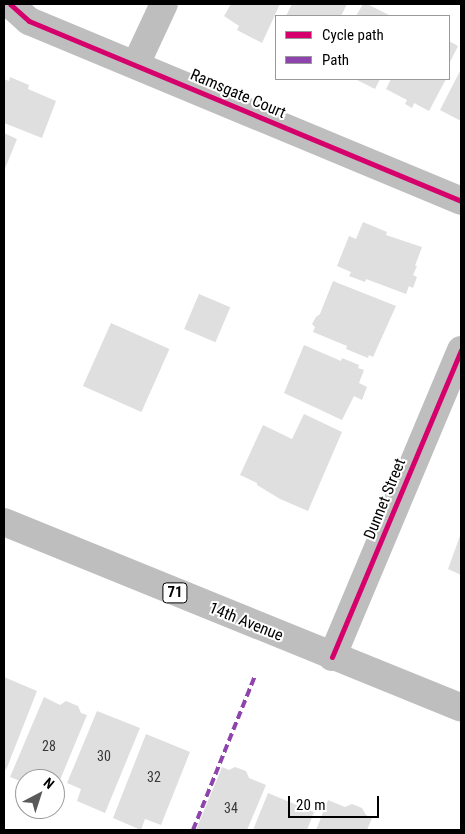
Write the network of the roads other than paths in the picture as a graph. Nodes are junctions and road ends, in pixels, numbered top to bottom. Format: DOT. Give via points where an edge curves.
graph roads {
  1 [pos="10,4"];
  2 [pos="164,4"];
  3 [pos="136,64"];
  4 [pos="461,201"];
  5 [pos="461,350"];
  6 [pos="4,522"];
  7 [pos="332,657"];
  8 [pos="461,708"];
  1 -- 3 [label="street, Ramsgate Court" via="29,21"];
  2 -- 3 [label="street"];
  3 -- 4 [label="street, Ramsgate Court"];
  5 -- 7 [label="street, Dunnet Street"];
  6 -- 7 [label="street, 14th Avenue / 71"];
  7 -- 8 [label="street, 14th Avenue / 71"];
}
